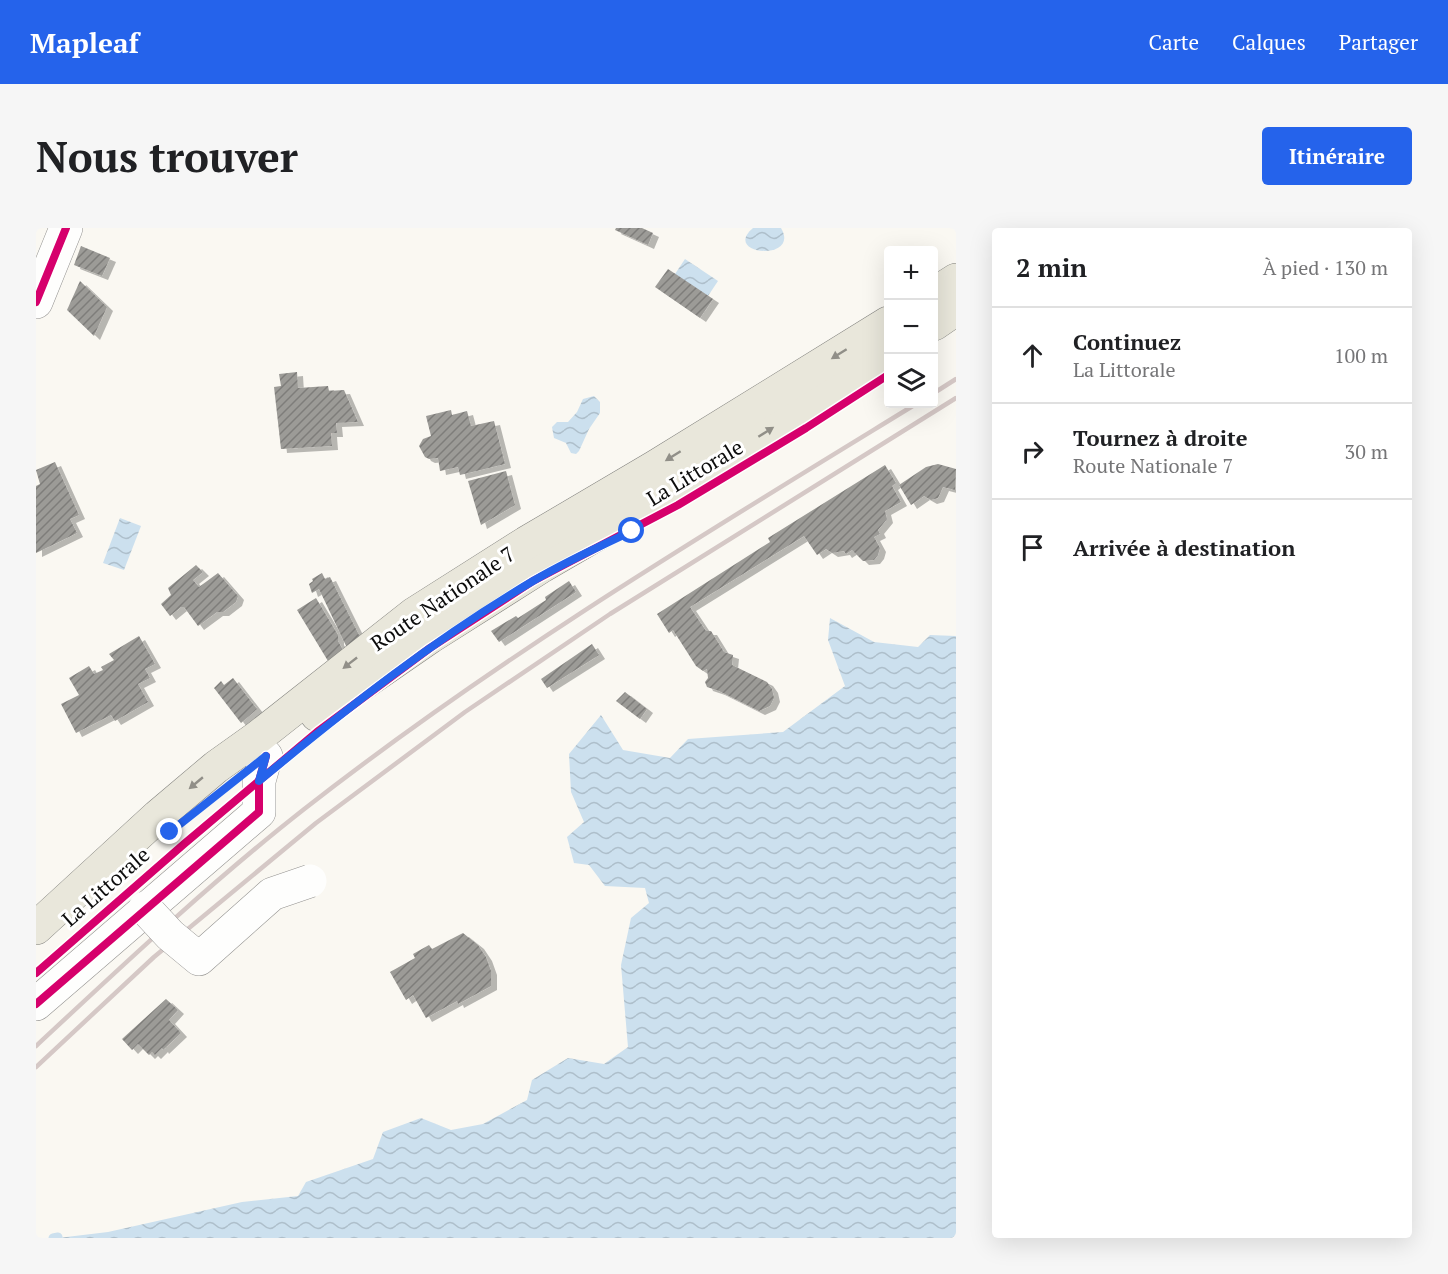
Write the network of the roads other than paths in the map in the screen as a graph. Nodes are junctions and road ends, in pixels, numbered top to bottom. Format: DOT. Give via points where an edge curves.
graph roads {
  1 [pos="66,228"];
  2 [pos="956,280"];
  3 [pos="938,291"];
  4 [pos="36,302"];
  5 [pos="956,309"];
  6 [pos="938,321"];
  7 [pos="884,325"];
  8 [pos="884,357"];
  9 [pos="266,756"];
  10 [pos="310,881"];
  11 [pos="145,908"];
  12 [pos="36,928"];
  13 [pos="36,952"];
  14 [pos="36,1004"];
  1 -- 4 [label="street"];
  2 -- 3 [label="main road"];
  5 -- 6 [label="main road"];
  7 -- 12 [label="main road, Route Nationale 7, one-way" via="414,614 216,767"];
  9 -- 8 [label="main road, Route Nationale 7, one-way" via="430,637"];
  9 -- 11 [label="street" via="259,781 259,812"];
  9 -- 13 [label="main road, Route Nationale 7" via="170,832"];
  10 -- 11 [label="street, bridge" via="272,894 199,959"];
  11 -- 14 [label="street"];
}
